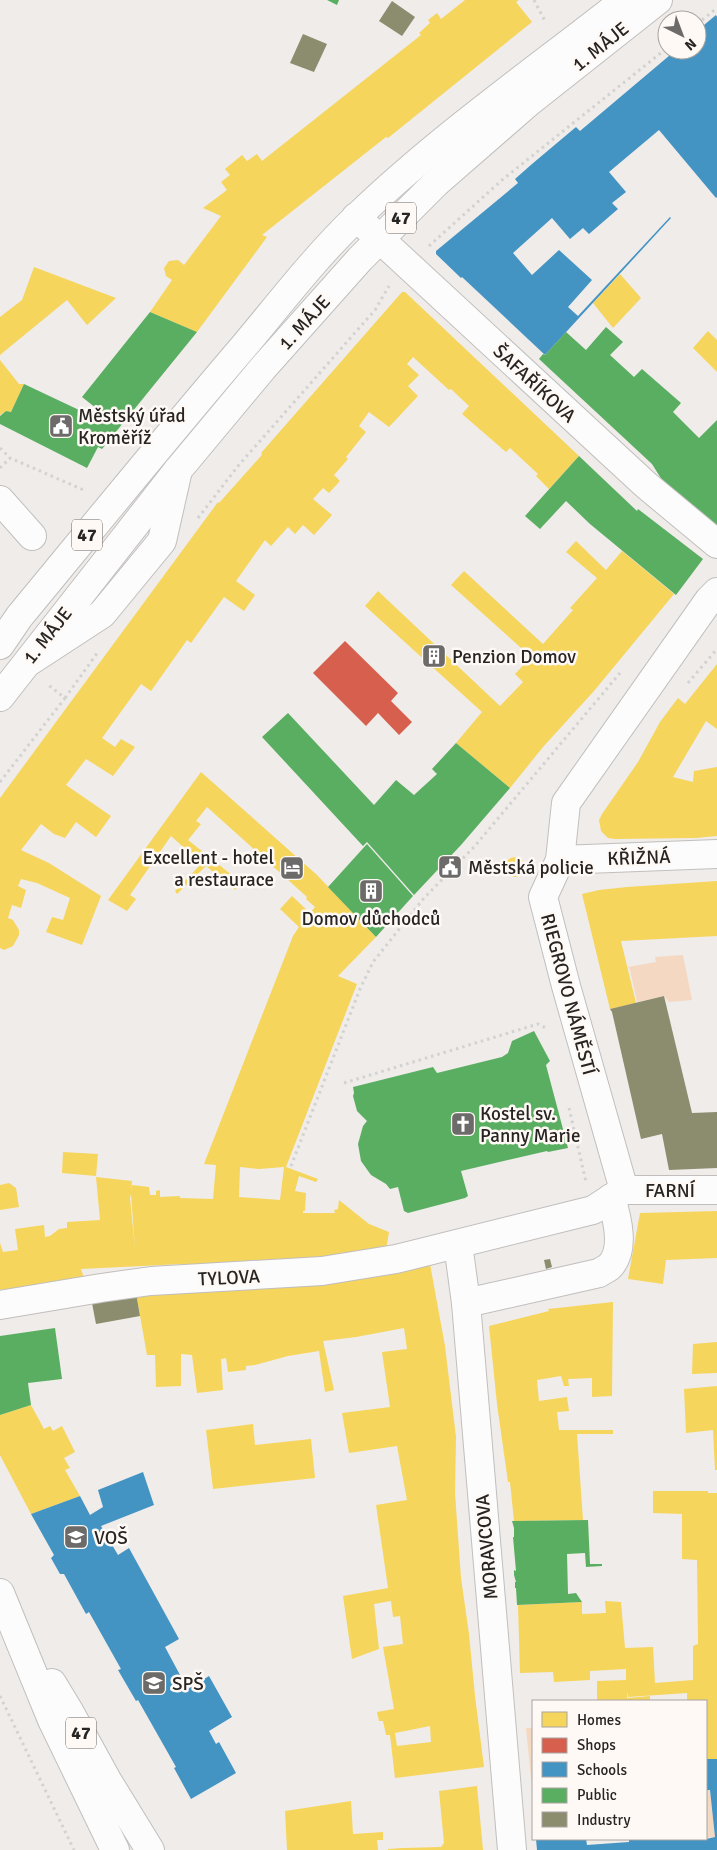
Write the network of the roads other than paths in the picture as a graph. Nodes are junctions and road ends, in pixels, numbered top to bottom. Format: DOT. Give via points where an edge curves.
graph roads {
  1 [pos="625,0"];
  2 [pos="658,0"];
  3 [pos="356,217"];
  4 [pos="380,239"];
  5 [pos="0,500"];
  6 [pos="32,536"];
  7 [pos="717,544"];
  8 [pos="717,592"];
  9 [pos="0,645"];
  10 [pos="1,695"];
  11 [pos="717,854"];
  12 [pos="560,860"];
  13 [pos="717,1190"];
  14 [pos="609,1199"];
  15 [pos="458,1244"];
  16 [pos="466,1303"];
  17 [pos="0,1305"];
  18 [pos="5,1605"];
  19 [pos="115,1850"];
  20 [pos="150,1850"];
  21 [pos="512,1850"];
  1 -- 3 [label="street, 1. MÁJE / 47" via="468,120"];
  2 -- 4 [label="street, 1. MÁJE / 47" via="530,102 436,183"];
  3 -- 4 [label="street, ŠAFAŘÍKOVA"];
  3 -- 9 [label="street, 1. MÁJE / 47" via="176,426"];
  4 -- 7 [label="street, ŠAFAŘÍKOVA" via="646,485"];
  4 -- 10 [label="street, 1. MÁJE / 47" via="263,368 178,470"];
  5 -- 6 [label="street"];
  8 -- 12 [label="street, RIEGROVO NÁMĚSTÍ" via="566,803"];
  11 -- 12 [label="street, KŘIŽNÁ"];
  12 -- 14 [label="street, RIEGROVO NÁMĚSTÍ" via="543,897 566,986"];
  13 -- 14 [label="street, FARNÍ"];
  14 -- 15 [label="street"];
  14 -- 16 [label="street, RIEGROVO NÁMĚSTÍ" via="618,1220 619,1238 616,1257 610,1266 599,1273"];
  15 -- 16 [label="street, MORAVCOVA"];
  15 -- 17 [label="street, TYLOVA" via="396,1259 322,1271 151,1281"];
  16 -- 21 [label="street, MORAVCOVA"];
  18 -- 19 [label="street, 47" via="52,1720"];
  18 -- 20 [label="street, 47"];
}
